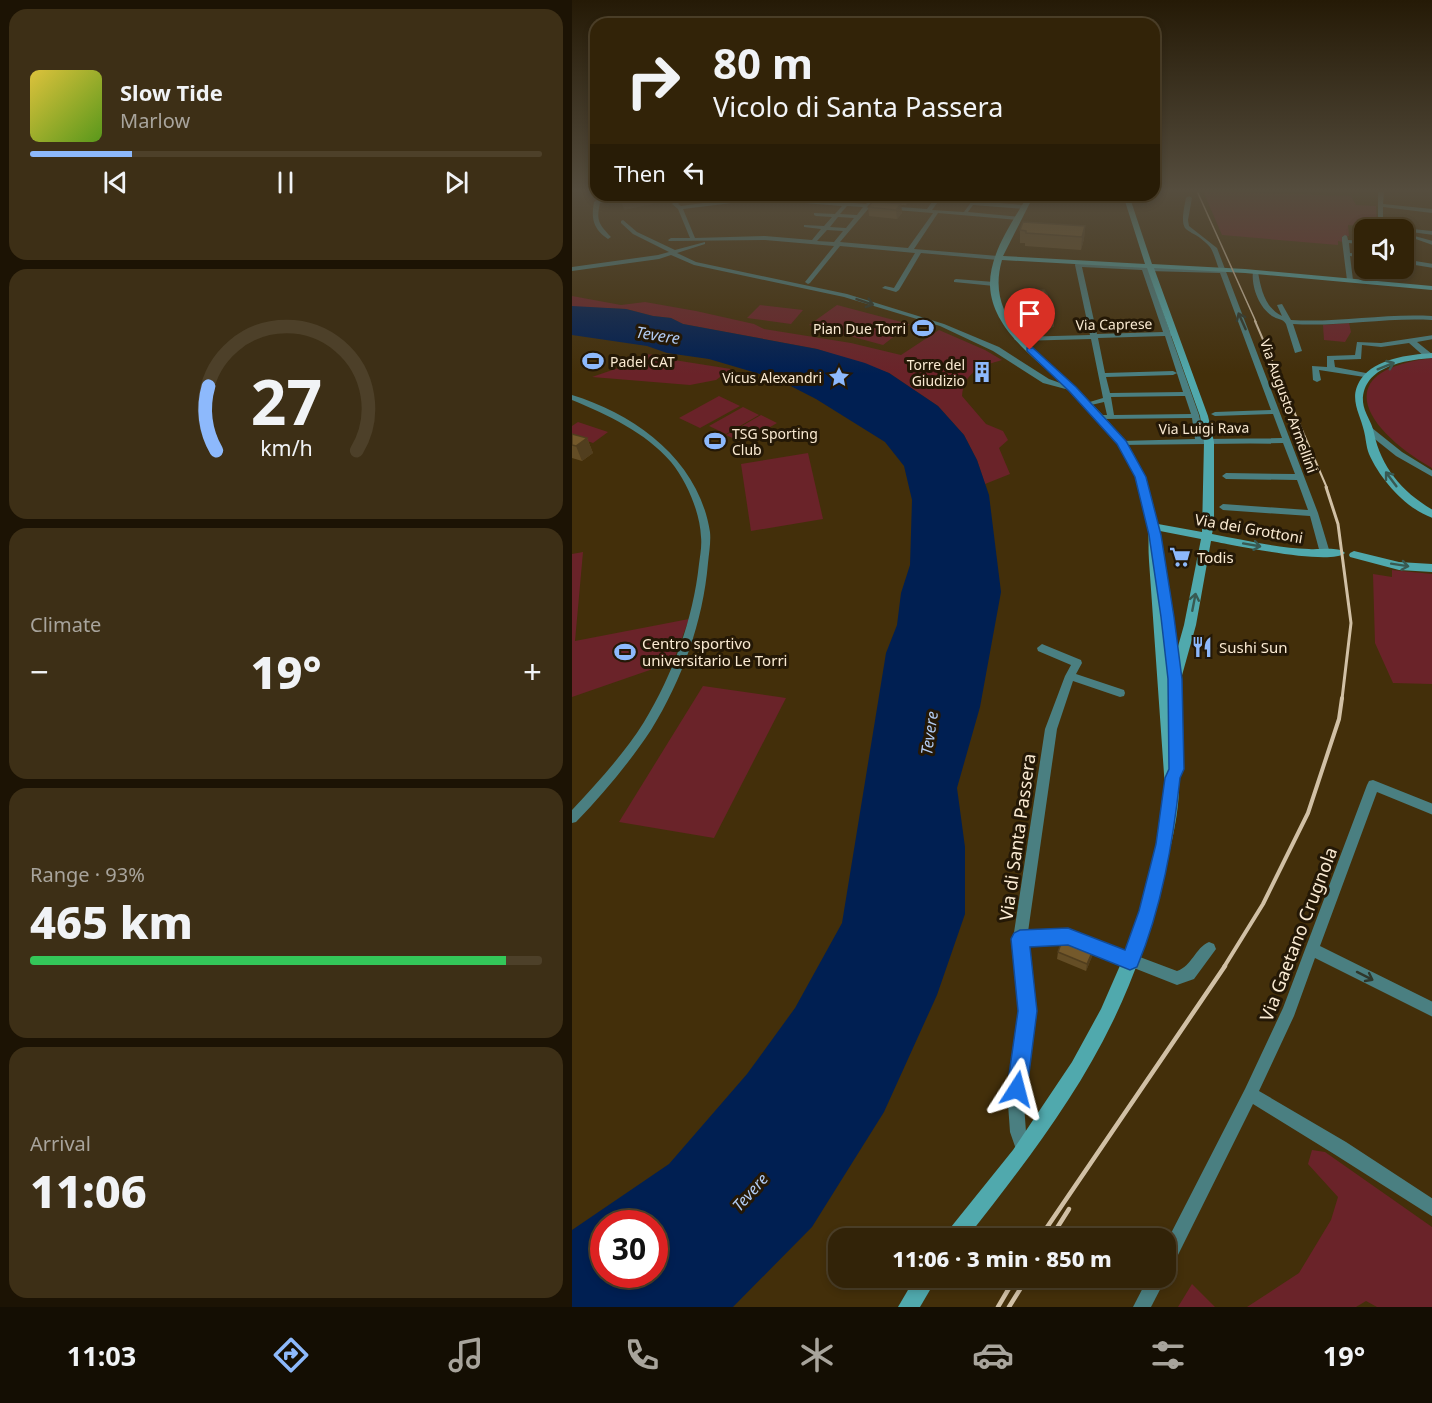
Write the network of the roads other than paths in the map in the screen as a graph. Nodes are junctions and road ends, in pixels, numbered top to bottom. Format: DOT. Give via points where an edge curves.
graph roads {
  1 [pos="677,252"];
  2 [pos="833,252"];
  3 [pos="918,252"];
  4 [pos="930,252"];
  5 [pos="1001,252"];
  6 [pos="1144,252"];
  7 [pos="1215,252"];
  8 [pos="674,253"];
  9 [pos="1347,254"];
  10 [pos="1354,255"];
  11 [pos="998,258"];
  12 [pos="1414,263"];
  13 [pos="1078,264"];
  14 [pos="1433,266"];
  15 [pos="1149,268"];
  16 [pos="572,269"];
  17 [pos="1222,271"];
  18 [pos="1255,272"];
  19 [pos="1350,280"];
  20 [pos="956,281"];
  21 [pos="994,284"];
  22 [pos="809,285"];
  23 [pos="885,288"];
  24 [pos="1433,288"];
  25 [pos="1280,305"];
  26 [pos="1433,318"];
  27 [pos="1285,320"];
  28 [pos="1170,334"];
  29 [pos="1094,337"];
  30 [pos="1433,337"];
  31 [pos="1018,339"];
  32 [pos="1410,341"];
  33 [pos="1298,351"];
  34 [pos="1431,355"];
  35 [pos="1331,369"];
  36 [pos="1173,373"];
  37 [pos="1102,375"];
  38 [pos="1368,376"];
  39 [pos="1317,380"];
  40 [pos="1073,389"];
  41 [pos="1182,394"];
  42 [pos="572,397"];
  43 [pos="1107,397"];
  44 [pos="1086,404"];
  45 [pos="1275,412"];
  46 [pos="1215,414"];
  47 [pos="1189,416"];
  48 [pos="1099,417"];
  49 [pos="1111,417"];
  50 [pos="1369,430"];
  51 [pos="1287,440"];
  52 [pos="1205,442"];
  53 [pos="1122,443"];
  54 [pos="1433,475"];
  55 [pos="1226,476"];
  56 [pos="1301,477"];
  57 [pos="1223,507"];
  58 [pos="1314,513"];
  59 [pos="1433,515"];
  60 [pos="1153,526"];
  61 [pos="1207,537"];
  62 [pos="1325,553"];
  63 [pos="1340,553"];
  64 [pos="1354,555"];
  65 [pos="1433,568"];
  66 [pos="1190,625"];
  67 [pos="1164,630"];
  68 [pos="1042,648"];
  69 [pos="1070,676"];
  70 [pos="1175,679"];
  71 [pos="1120,693"];
  72 [pos="1172,778"];
  73 [pos="1433,810"];
  74 [pos="572,818"];
  75 [pos="1020,939"];
  76 [pos="1209,949"];
  77 [pos="1313,950"];
  78 [pos="1130,961"];
  79 [pos="1433,1010"];
  80 [pos="1250,1094"];
  81 [pos="1024,1149"];
  82 [pos="1433,1209"];
  83 [pos="963,1228"];
  84 [pos="1176,1241"];
  85 [pos="920,1288"];
  86 [pos="1152,1288"];
  87 [pos="908,1307"];
  88 [pos="1142,1307"];
  1 -- 8 [label="street"];
  2 -- 22 [label="street"];
  3 -- 23 [label="street" via="896,290"];
  4 -- 11 [label="street"];
  5 -- 11 [label="main road"];
  6 -- 15 [label="main road"];
  7 -- 17 [label="street, Via Augusto Armellini"];
  8 -- 16 [label="street"];
  8 -- 22 [label="street"];
  8 -- 22 [label="street" via="680,261 705,268 761,281"];
  9 -- 10 [label="street"];
  9 -- 19 [label="street"];
  11 -- 13 [label="main road"];
  11 -- 21 [label="main road"];
  12 -- 14 [label="street"];
  13 -- 15 [label="main road"];
  13 -- 29 [label="street"];
  15 -- 17 [label="main road"];
  15 -- 28 [label="main road"];
  17 -- 18 [label="main road"];
  45 -- 17 [label="street, Via Augusto Armellini, one-way"];
  18 -- 19 [label="main road"];
  18 -- 27 [label="street" via="1266,309"];
  19 -- 24 [label="main road"];
  20 -- 21 [label="street"];
  21 -- 31 [label="main road" via="999,305"];
  22 -- 40 [label="street, one-way" via="957,331 1002,352 1046,381"];
  25 -- 27 [label="street"];
  26 -- 27 [label="street" via="1402,315 1320,324"];
  27 -- 33 [label="street"];
  28 -- 29 [label="street, Via Caprese"];
  28 -- 52 [label="main road" via="1204,416"];
  29 -- 31 [label="street, Via Caprese"];
  29 -- 37 [label="street"];
  30 -- 32 [label="street"];
  31 -- 40 [label="main road"];
  32 -- 34 [label="street"];
  32 -- 35 [label="street" via="1359,343 1358,357 1330,358"];
  38 -- 34 [label="main road, one-way" via="1386,365"];
  35 -- 38 [label="street"];
  35 -- 39 [label="street" via="1315,368"];
  36 -- 37 [label="street"];
  37 -- 43 [label="street"];
  38 -- 50 [label="main road" via="1359,402"];
  40 -- 44 [label="main road"];
  41 -- 43 [label="street"];
  42 -- 74 [label="street" via="623,419 659,443 687,478 706,539 690,641 678,671 623,761"];
  43 -- 44 [label="street"];
  43 -- 49 [label="street"];
  44 -- 48 [label="main road"];
  45 -- 46 [label="street"];
  45 -- 51 [label="street, Via Augusto Armellini"];
  47 -- 49 [label="street"];
  48 -- 49 [label="street"];
  48 -- 53 [label="main road"];
  50 -- 54 [label="street"];
  59 -- 50 [label="main road, one-way" via="1391,480 1372,448"];
  51 -- 52 [label="street, Via Luigi Rava"];
  51 -- 56 [label="street, Via Augusto Armellini"];
  52 -- 53 [label="street, Via Luigi Rava"];
  52 -- 61 [label="main road" via="1210,506"];
  53 -- 60 [label="main road" via="1140,477"];
  55 -- 56 [label="street"];
  56 -- 58 [label="street, Via Augusto Armellini"];
  57 -- 58 [label="street"];
  58 -- 62 [label="street, Via Augusto Armellini"];
  60 -- 61 [label="main road, Via dei Grottoni"];
  60 -- 67 [label="main road"];
  61 -- 62 [label="main road, Via dei Grottoni, one-way"];
  66 -- 61 [label="main road, one-way"];
  62 -- 63 [label="main road, Via dei Grottoni"];
  64 -- 65 [label="main road, one-way" via="1399,566"];
  66 -- 67 [label="street" via="1180,632"];
  66 -- 70 [label="main road"];
  67 -- 70 [label="main road"];
  67 -- 72 [label="main road"];
  68 -- 69 [label="street" via="1077,663"];
  69 -- 71 [label="street"];
  69 -- 75 [label="street, Via di Santa Passera" via="1051,729"];
  70 -- 72 [label="main road" via="1176,769"];
  72 -- 78 [label="main road" via="1164,844"];
  73 -- 77 [label="street, Via Gaetano Crugnola" via="1373,785"];
  75 -- 78 [label="street" via="1068,936"];
  75 -- 81 [label="street, Via di Santa Passera" via="1027,1011 1016,1104"];
  76 -- 78 [label="street" via="1192,971 1181,977"];
  77 -- 79 [label="street, one-way"];
  77 -- 80 [label="street, Via Gaetano Crugnola"];
  78 -- 81 [label="main road" via="1078,1068"];
  80 -- 82 [label="street"];
  80 -- 84 [label="street, Via Gaetano Crugnola"];
  81 -- 83 [label="main road"];
  85 -- 87 [label="main road"];
  86 -- 88 [label="street"];
}
